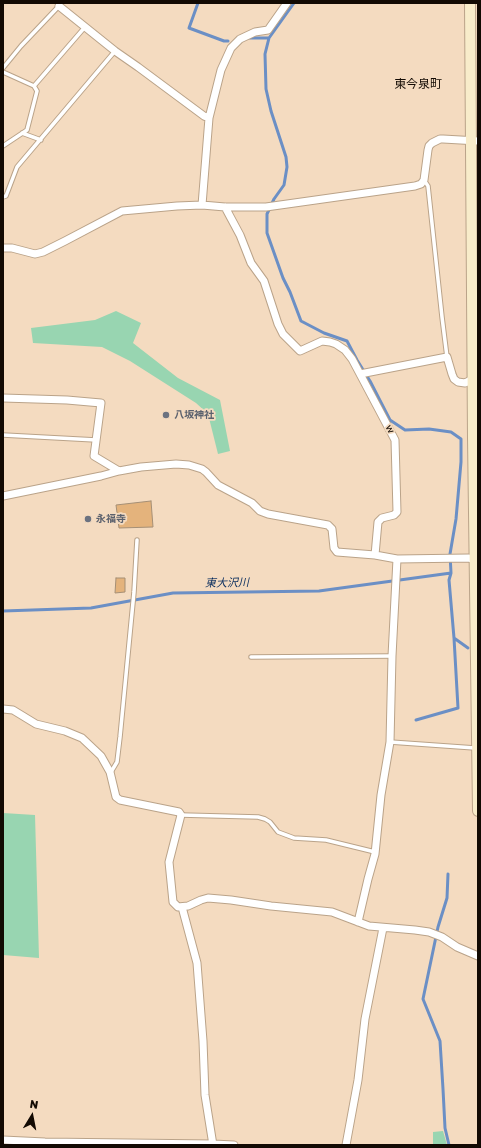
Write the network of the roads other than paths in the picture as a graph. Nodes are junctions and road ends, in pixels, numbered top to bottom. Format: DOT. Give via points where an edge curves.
graph roads {
  1 [pos="287,3"];
  2 [pos="470,3"];
  3 [pos="59,6"];
  4 [pos="85,27"];
  5 [pos="115,51"];
  6 [pos="3,68"];
  7 [pos="3,72"];
  8 [pos="34,86"];
  9 [pos="209,118"];
  10 [pos="22,133"];
  11 [pos="41,140"];
  12 [pos="475,141"];
  13 [pos="3,146"];
  14 [pos="424,180"];
  15 [pos="3,197"];
  16 [pos="202,205"];
  17 [pos="225,207"];
  18 [pos="3,248"];
  19 [pos="447,357"];
  20 [pos="363,373"];
  21 [pos="475,376"];
  22 [pos="3,398"];
  23 [pos="3,435"];
  24 [pos="97,440"];
  25 [pos="119,471"];
  26 [pos="3,496"];
  27 [pos="137,540"];
  28 [pos="375,556"];
  29 [pos="397,559"];
  30 [pos="476,559"];
  31 [pos="392,656"];
  32 [pos="251,657"];
  33 [pos="3,709"];
  34 [pos="390,742"];
  35 [pos="477,748"];
  36 [pos="110,772"];
  37 [pos="478,811"];
  38 [pos="181,815"];
  39 [pos="376,852"];
  40 [pos="182,907"];
  41 [pos="358,922"];
  42 [pos="383,928"];
  43 [pos="478,956"];
  44 [pos="3,1140"];
  45 [pos="213,1144"];
  46 [pos="234,1145"];
  47 [pos="346,1145"];
  1 -- 9 [label="street" via="268,30 255,32 240,39 231,48 221,70"];
  2 -- 12 [label="main road"];
  3 -- 4 [label="street"];
  3 -- 6 [label="lane"];
  4 -- 5 [label="street"];
  4 -- 8 [label="lane"];
  5 -- 9 [label="street"];
  5 -- 11 [label="lane"];
  7 -- 8 [label="lane"];
  8 -- 10 [label="lane" via="37,91 26,130"];
  9 -- 16 [label="street"];
  10 -- 11 [label="lane"];
  10 -- 13 [label="lane"];
  11 -- 15 [label="lane" via="17,167 6,196"];
  12 -- 14 [label="street" via="443,139 432,143 428,150"];
  12 -- 21 [label="main road"];
  14 -- 17 [label="street" via="415,186 276,205"];
  14 -- 19 [label="lane" via="428,186"];
  16 -- 17 [label="street"];
  16 -- 18 [label="street" via="122,211 35,254"];
  17 -- 20 [label="street, w" via="251,263 264,280 283,334 300,351 322,341 336,344"];
  19 -- 20 [label="street"];
  19 -- 21 [label="street" via="454,380 465,382"];
  20 -- 28 [label="street, w" via="395,440 396,512 378,522"];
  21 -- 30 [label="main road"];
  22 -- 24 [label="street" via="101,403"];
  23 -- 24 [label="lane"];
  24 -- 25 [label="street" via="94,456"];
  25 -- 26 [label="street"];
  25 -- 28 [label="street" via="176,464 193,466 206,472 218,485 252,503 260,511 328,525 332,530 334,548 337,552"];
  27 -- 36 [label="lane" via="120,737 117,762"];
  28 -- 29 [label="street"];
  29 -- 30 [label="street"];
  29 -- 31 [label="street"];
  30 -- 35 [label="main road"];
  31 -- 32 [label="lane"];
  31 -- 34 [label="street"];
  33 -- 36 [label="street" via="13,710 36,724 82,738 101,756"];
  34 -- 35 [label="lane"];
  34 -- 39 [label="street" via="380,795"];
  35 -- 37 [label="main road"];
  36 -- 38 [label="street" via="116,797 120,800 178,812"];
  38 -- 39 [label="lane" via="265,819 278,832 294,838 326,840"];
  38 -- 40 [label="street" via="169,862 173,902"];
  39 -- 41 [label="street"];
  40 -- 41 [label="street" via="208,898 332,912"];
  40 -- 45 [label="street" via="197,963 205,1095"];
  41 -- 42 [label="street"];
  42 -- 43 [label="street" via="415,930 436,935"];
  42 -- 47 [label="street" via="365,1019 359,1076"];
  44 -- 45 [label="street"];
  45 -- 46 [label="street"];
}
